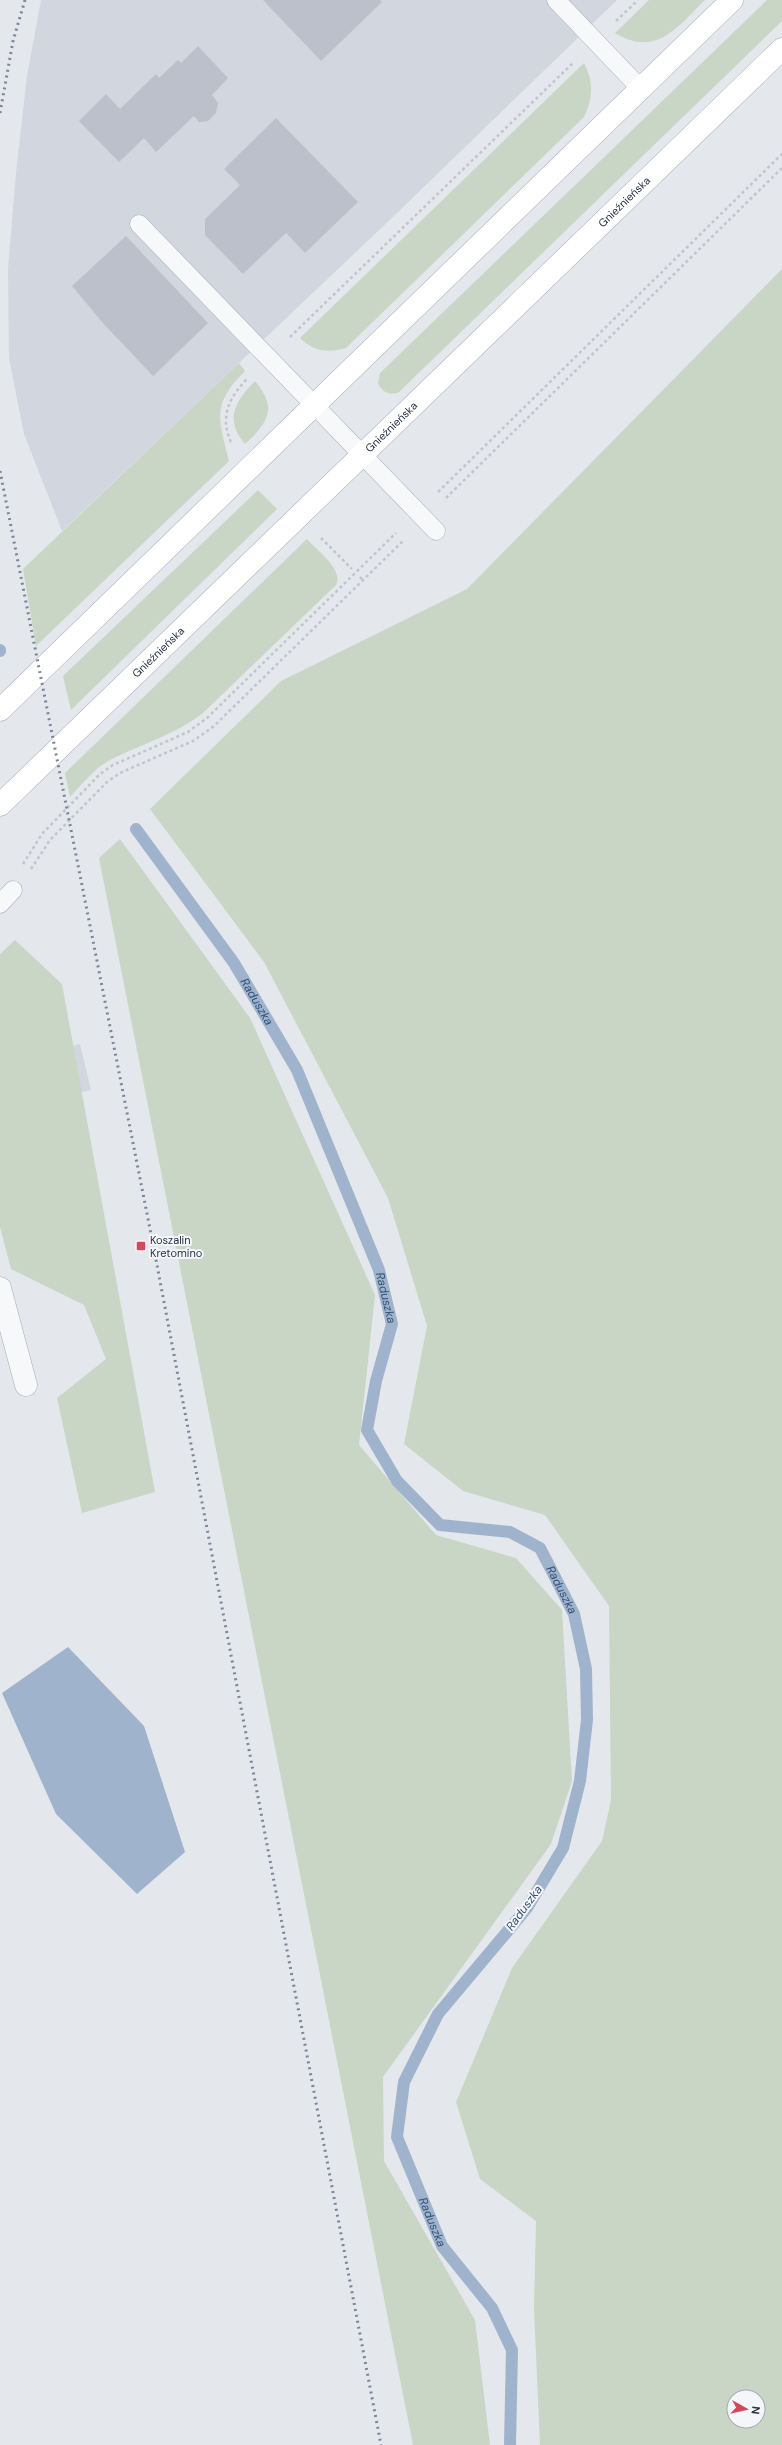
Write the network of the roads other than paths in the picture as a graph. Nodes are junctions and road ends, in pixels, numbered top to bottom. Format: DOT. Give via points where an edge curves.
graph roads {
  1 [pos="556,0"];
  2 [pos="732,0"];
  3 [pos="782,49"];
  4 [pos="641,89"];
  5 [pos="139,224"];
  6 [pos="314,405"];
  7 [pos="362,455"];
  8 [pos="436,532"];
  9 [pos="0,710"];
  10 [pos="0,805"];
  11 [pos="13,890"];
  12 [pos="0,904"];
  13 [pos="0,1288"];
  14 [pos="26,1385"];
  1 -- 4 [label="lane"];
  2 -- 4 [label="main road"];
  3 -- 7 [label="main road, Gnieźnieńska"];
  4 -- 6 [label="main road"];
  5 -- 6 [label="lane"];
  6 -- 7 [label="lane"];
  6 -- 9 [label="main road"];
  7 -- 8 [label="lane"];
  7 -- 10 [label="main road, Gnieźnieńska"];
  11 -- 12 [label="lane"];
  13 -- 14 [label="street"];
}
